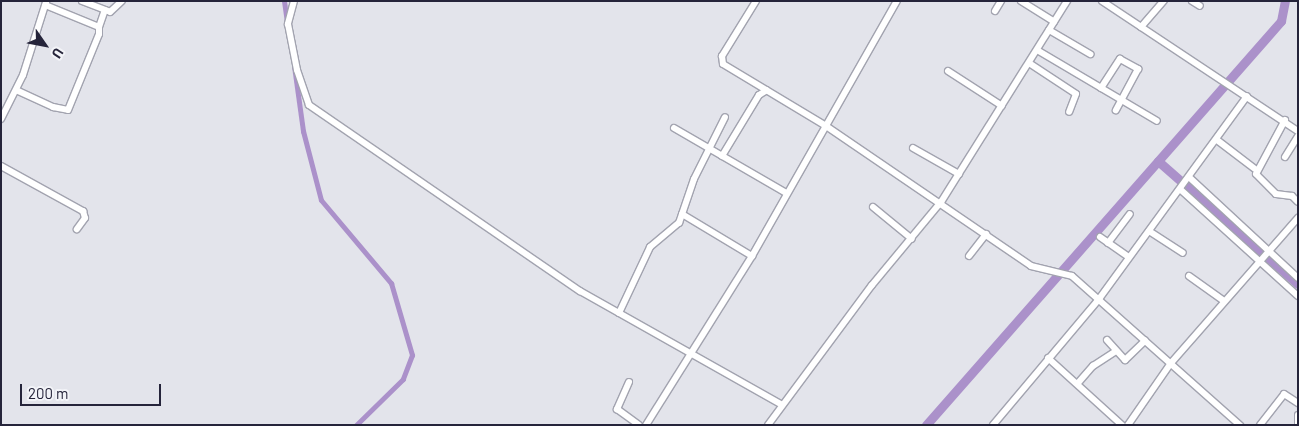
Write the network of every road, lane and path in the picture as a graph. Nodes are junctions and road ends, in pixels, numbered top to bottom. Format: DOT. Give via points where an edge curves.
graph roads {
  1 [pos="82,1"];
  2 [pos="122,1"];
  3 [pos="294,1"];
  4 [pos="756,1"];
  5 [pos="897,1"];
  6 [pos="1001,1"];
  7 [pos="1021,1"];
  8 [pos="1067,1"];
  9 [pos="1102,1"];
  10 [pos="1164,1"];
  11 [pos="1192,1"];
  12 [pos="45,3"];
  13 [pos="1200,6"];
  14 [pos="105,10"];
  15 [pos="995,11"];
  16 [pos="1054,22"];
  17 [pos="99,27"];
  18 [pos="1142,27"];
  19 [pos="1049,30"];
  20 [pos="1036,50"];
  21 [pos="1090,54"];
  22 [pos="1028,63"];
  23 [pos="948,71"];
  24 [pos="1101,88"];
  25 [pos="16,90"];
  26 [pos="767,90"];
  27 [pos="1247,96"];
  28 [pos="1122,100"];
  29 [pos="1002,106"];
  30 [pos="1116,110"];
  31 [pos="1069,112"];
  32 [pos="725,117"];
  33 [pos="1,119"];
  34 [pos="1285,120"];
  35 [pos="1157,121"];
  36 [pos="826,126"];
  37 [pos="674,128"];
  38 [pos="1298,131"];
  39 [pos="1298,136"];
  40 [pos="1217,140"];
  41 [pos="913,148"];
  42 [pos="710,149"];
  43 [pos="722,156"];
  44 [pos="1286,157"];
  45 [pos="1,166"];
  46 [pos="1255,169"];
  47 [pos="959,174"];
  48 [pos="1189,179"];
  49 [pos="1182,189"];
  50 [pos="786,193"];
  51 [pos="941,202"];
  52 [pos="1298,202"];
  53 [pos="873,208"];
  54 [pos="682,214"];
  55 [pos="1130,214"];
  56 [pos="1298,218"];
  57 [pos="77,229"];
  58 [pos="1149,230"];
  59 [pos="986,234"];
  60 [pos="1100,237"];
  61 [pos="912,239"];
  62 [pos="1108,243"];
  63 [pos="1269,251"];
  64 [pos="1183,252"];
  65 [pos="752,256"];
  66 [pos="969,256"];
  67 [pos="1129,257"];
  68 [pos="1261,259"];
  69 [pos="1189,276"];
  70 [pos="1298,278"];
  71 [pos="1298,296"];
  72 [pos="1099,300"];
  73 [pos="1224,301"];
  74 [pos="619,313"];
  75 [pos="1107,340"];
  76 [pos="1145,341"];
  77 [pos="1116,351"];
  78 [pos="691,354"];
  79 [pos="1048,358"];
  80 [pos="1171,363"];
  81 [pos="629,382"];
  82 [pos="1078,384"];
  83 [pos="1298,403"];
  84 [pos="782,406"];
  85 [pos="1298,415"];
  86 [pos="1128,424"];
  87 [pos="639,425"];
  88 [pos="646,425"];
  89 [pos="768,425"];
  90 [pos="994,425"];
  91 [pos="1240,425"];
  92 [pos="1260,425"];
  93 [pos="1298,425"];
  1 -- 14 [label="street"];
  2 -- 14 [label="street" via="112,12"];
  3 -- 74 [label="street" via="288,24 296,70 309,104 540,264"];
  4 -- 26 [label="street" via="720,62"];
  5 -- 36 [label="street"];
  6 -- 15 [label="street"];
  7 -- 16 [label="street"];
  8 -- 16 [label="street"];
  9 -- 18 [label="street"];
  10 -- 18 [label="street"];
  11 -- 13 [label="street"];
  12 -- 17 [label="street"];
  12 -- 25 [label="street"];
  14 -- 17 [label="street"];
  16 -- 19 [label="street"];
  17 -- 25 [label="street" via="68,110 53,107"];
  18 -- 27 [label="street"];
  19 -- 20 [label="street"];
  19 -- 21 [label="street"];
  20 -- 22 [label="street"];
  20 -- 24 [label="street"];
  22 -- 29 [label="street"];
  22 -- 31 [label="street" via="1076,94"];
  23 -- 29 [label="street"];
  24 -- 28 [label="street"];
  24 -- 28 [label="street" via="1120,59 1129,63 1138,73"];
  25 -- 33 [label="street"];
  26 -- 36 [label="street"];
  26 -- 43 [label="street" via="759,95"];
  27 -- 34 [label="street"];
  27 -- 40 [label="street"];
  28 -- 30 [label="street"];
  28 -- 35 [label="street"];
  29 -- 47 [label="street"];
  32 -- 42 [label="street"];
  34 -- 38 [label="street"];
  34 -- 46 [label="street"];
  36 -- 50 [label="street"];
  36 -- 51 [label="street"];
  37 -- 42 [label="street"];
  39 -- 44 [label="street"];
  40 -- 46 [label="street"];
  40 -- 48 [label="street"];
  41 -- 47 [label="street"];
  42 -- 43 [label="street"];
  42 -- 54 [label="street"];
  43 -- 50 [label="street"];
  45 -- 57 [label="street" via="84,211 84,218"];
  46 -- 52 [label="street" via="1276,194 1292,196"];
  47 -- 51 [label="street"];
  48 -- 49 [label="street"];
  48 -- 63 [label="street"];
  49 -- 58 [label="street"];
  49 -- 68 [label="street"];
  50 -- 65 [label="street"];
  51 -- 59 [label="street"];
  51 -- 61 [label="street"];
  53 -- 61 [label="street"];
  54 -- 65 [label="street"];
  54 -- 74 [label="street" via="674,230 656,237"];
  55 -- 62 [label="street"];
  56 -- 63 [label="street"];
  58 -- 64 [label="street"];
  58 -- 67 [label="street"];
  59 -- 66 [label="street"];
  59 -- 72 [label="street" via="1042,271 1063,273"];
  60 -- 62 [label="street"];
  61 -- 84 [label="street"];
  62 -- 67 [label="street"];
  63 -- 68 [label="street"];
  63 -- 70 [label="street"];
  65 -- 78 [label="street"];
  67 -- 72 [label="street"];
  68 -- 71 [label="street"];
  68 -- 73 [label="street"];
  69 -- 73 [label="street"];
  72 -- 76 [label="street"];
  72 -- 79 [label="street"];
  73 -- 80 [label="street"];
  74 -- 78 [label="street"];
  75 -- 77 [label="street"];
  76 -- 77 [label="street" via="1128,360"];
  76 -- 80 [label="street"];
  77 -- 82 [label="street" via="1092,366"];
  78 -- 84 [label="street"];
  78 -- 88 [label="street"];
  79 -- 82 [label="street"];
  79 -- 90 [label="street"];
  80 -- 86 [label="street"];
  80 -- 91 [label="street"];
  81 -- 87 [label="street" via="617,408"];
  82 -- 86 [label="street"];
  83 -- 92 [label="street" via="1284,394"];
  84 -- 89 [label="street"];
  85 -- 93 [label="street"];
}
